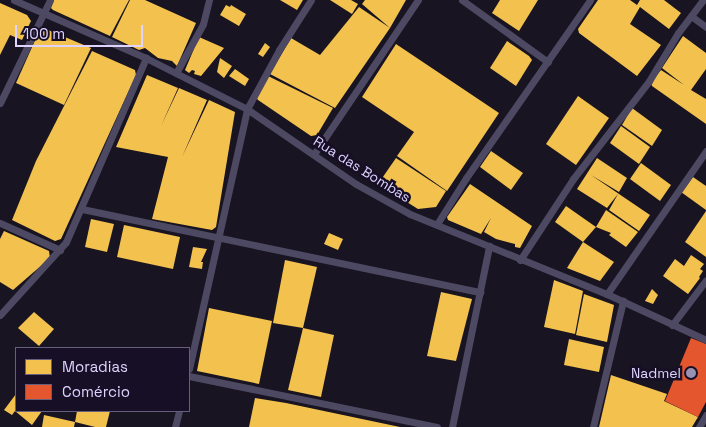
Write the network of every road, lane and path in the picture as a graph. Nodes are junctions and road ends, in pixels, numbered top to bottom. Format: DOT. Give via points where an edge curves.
graph roads {
  1 [pos="14,0"];
  2 [pos="50,0"];
  3 [pos="209,0"];
  4 [pos="311,0"];
  5 [pos="418,0"];
  6 [pos="462,0"];
  7 [pos="590,0"];
  8 [pos="703,0"];
  9 [pos="43,13"];
  10 [pos="691,16"];
  11 [pos="706,26"];
  12 [pos="146,58"];
  13 [pos="548,62"];
  14 [pos="176,73"];
  15 [pos="0,103"];
  16 [pos="246,109"];
  17 [pos="706,151"];
  18 [pos="314,154"];
  19 [pos="82,209"];
  20 [pos="0,224"];
  21 [pos="437,224"];
  22 [pos="217,237"];
  23 [pos="489,246"];
  24 [pos="60,250"];
  25 [pos="520,260"];
  26 [pos="706,280"];
  27 [pos="480,292"];
  28 [pos="607,294"];
  29 [pos="622,301"];
  30 [pos="0,315"];
  31 [pos="672,325"];
  32 [pos="706,340"];
  33 [pos="190,364"];
  34 [pos="190,376"];
  35 [pos="179,412"];
  36 [pos="706,415"];
  37 [pos="175,427"];
  38 [pos="437,427"];
  39 [pos="452,427"];
  40 [pos="593,427"];
  41 [pos="699,427"];
  1 -- 9 [label="street, Rua das Bombas"];
  2 -- 9 [label="street"];
  3 -- 14 [label="street" via="203,24"];
  4 -- 16 [label="street"];
  5 -- 18 [label="street"];
  6 -- 13 [label="street"];
  7 -- 13 [label="street"];
  8 -- 10 [label="street"];
  9 -- 12 [label="street, Rua das Bombas"];
  9 -- 15 [label="street"];
  10 -- 11 [label="street"];
  10 -- 25 [label="street" via="649,81 573,179"];
  12 -- 14 [label="street, Rua das Bombas"];
  12 -- 19 [label="street"];
  13 -- 21 [label="street"];
  14 -- 16 [label="street, Rua das Bombas"];
  16 -- 18 [label="street, Rua das Bombas"];
  16 -- 22 [label="street"];
  17 -- 28 [label="street"];
  18 -- 21 [label="street, Rua das Bombas" via="384,201"];
  19 -- 22 [label="street"];
  19 -- 24 [label="street"];
  20 -- 24 [label="street"];
  21 -- 23 [label="street, Rua das Bombas"];
  22 -- 27 [label="street"];
  22 -- 33 [label="street"];
  23 -- 25 [label="street, Rua das Bombas"];
  23 -- 27 [label="street"];
  24 -- 30 [label="street"];
  25 -- 28 [label="street, Rua das Bombas"];
  26 -- 31 [label="street"];
  27 -- 39 [label="street"];
  28 -- 29 [label="street, Rua das Bombas"];
  29 -- 31 [label="street, Rua das Bombas"];
  29 -- 40 [label="street"];
  31 -- 32 [label="street, Rua das Bombas"];
  34 -- 38 [label="street"];
  35 -- 37 [label="street"];
  36 -- 41 [label="street"];
}
